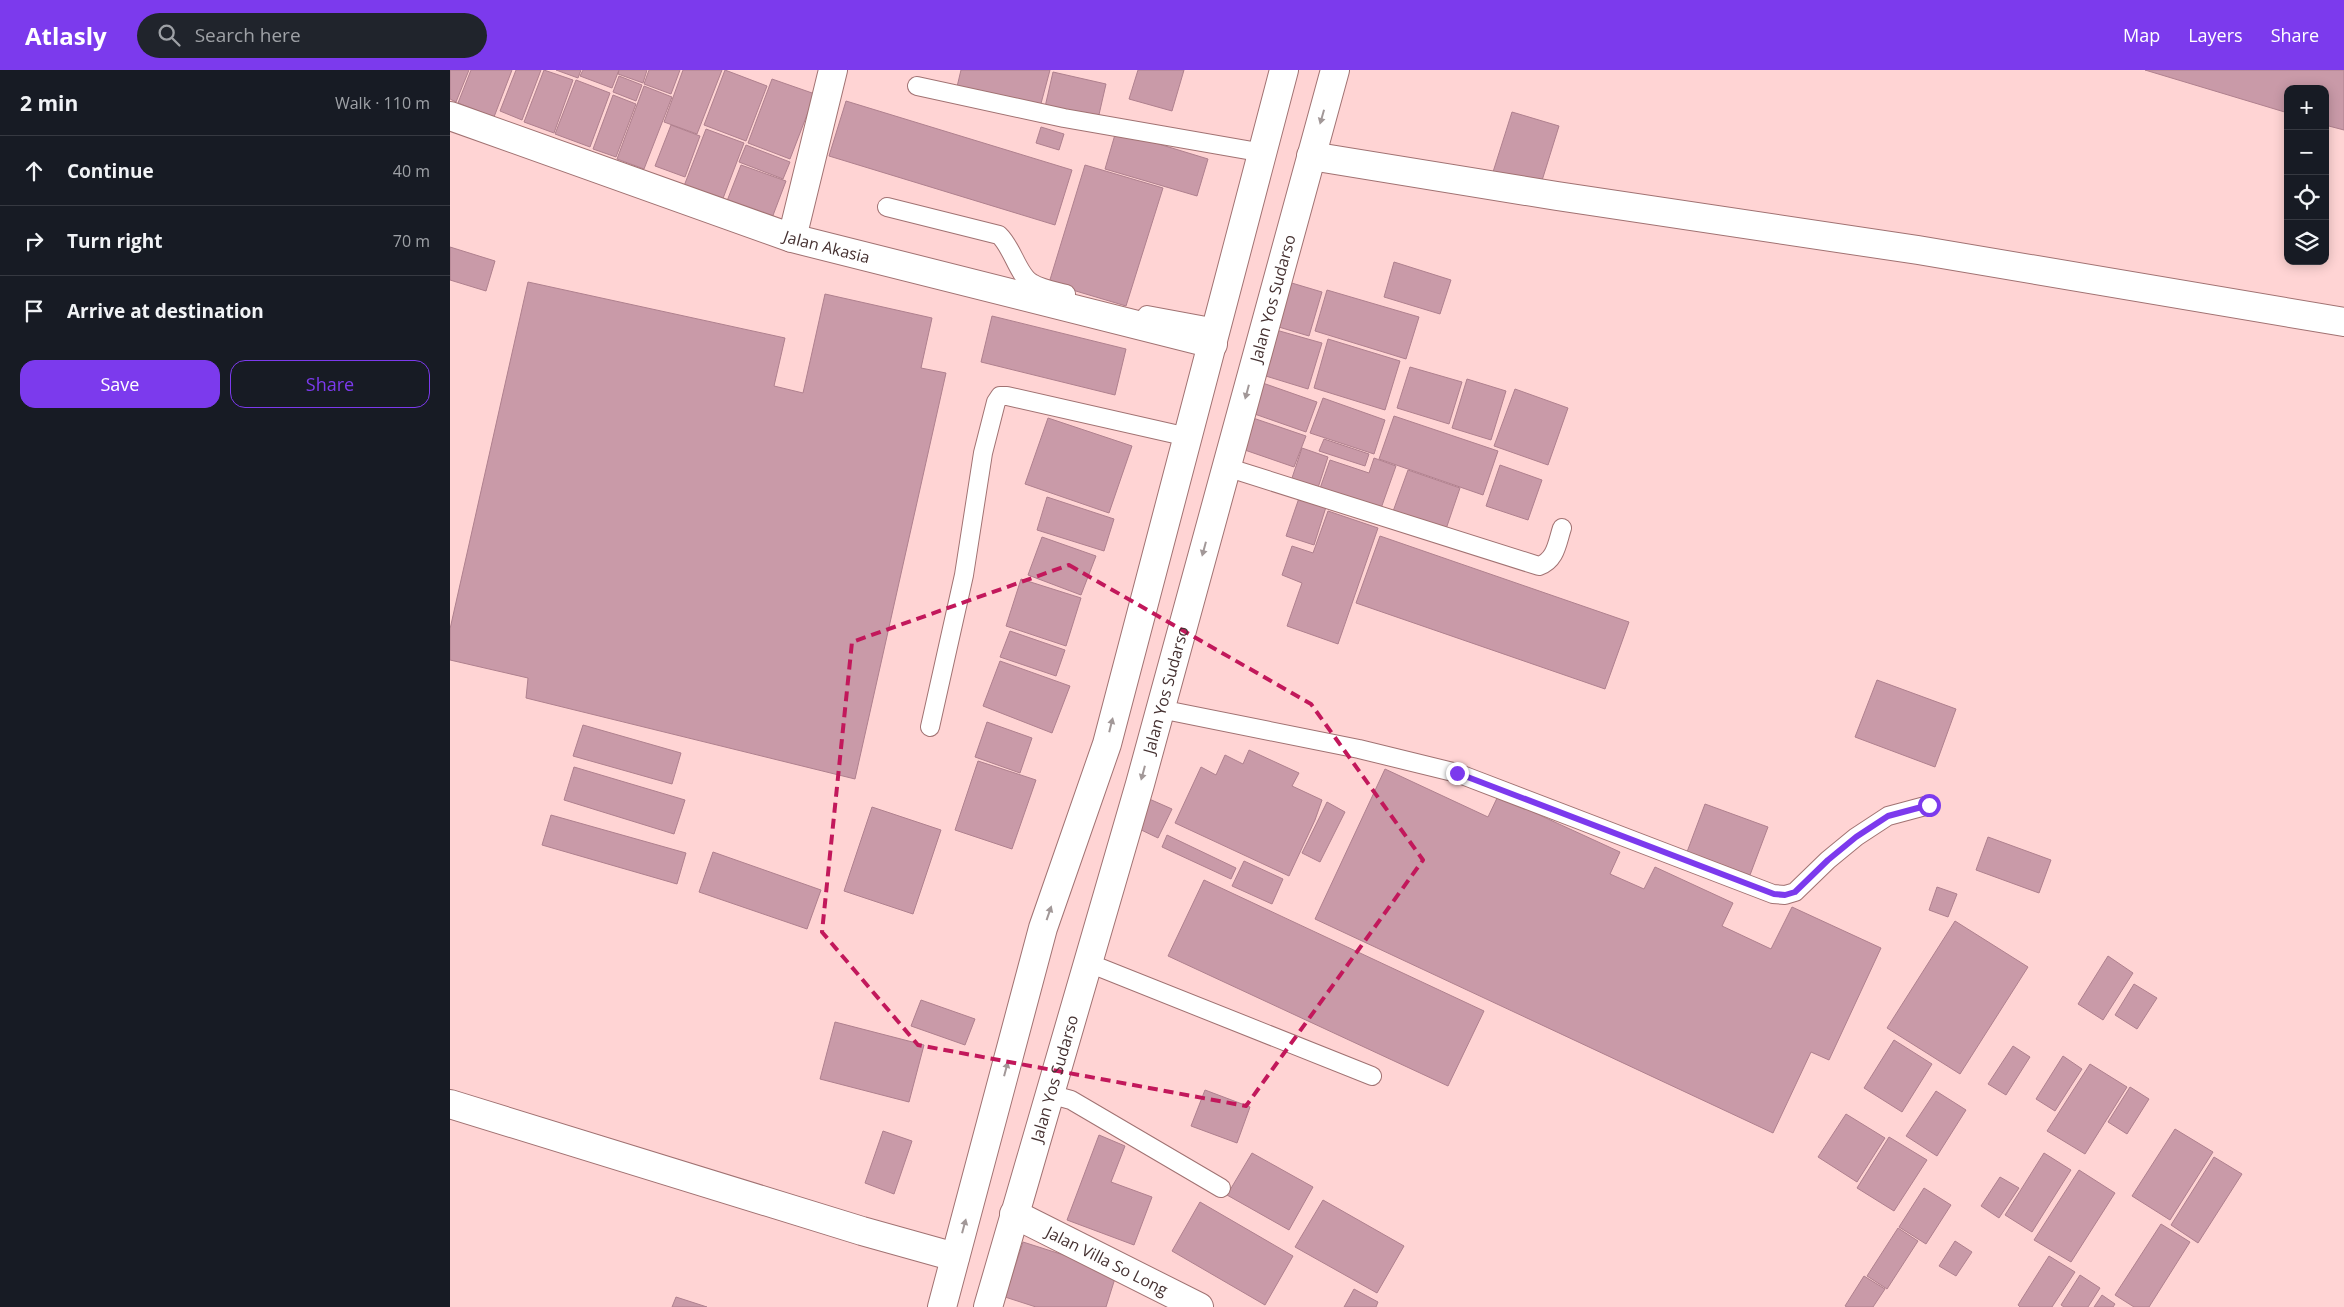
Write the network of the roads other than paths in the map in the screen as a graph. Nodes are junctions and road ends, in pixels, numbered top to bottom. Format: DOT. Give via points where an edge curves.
graph roads {
  1 [pos="832,70"];
  2 [pos="1284,70"];
  3 [pos="1335,70"];
  4 [pos="917,86"];
  5 [pos="450,116"];
  6 [pos="1264,152"];
  7 [pos="1311,156"];
  8 [pos="887,208"];
  9 [pos="792,238"];
  10 [pos="2344,322"];
  11 [pos="1215,336"];
  12 [pos="1188,438"];
  13 [pos="1226,467"];
  14 [pos="1562,528"];
  15 [pos="1118,696"];
  16 [pos="1160,709"];
  17 [pos="930,727"];
  18 [pos="1929,805"];
  19 [pos="1087,965"];
  20 [pos="1372,1076"];
  21 [pos="1049,1094"];
  22 [pos="450,1104"];
  23 [pos="1220,1188"];
  24 [pos="1014,1214"];
  25 [pos="955,1257"];
  26 [pos="942,1307"];
  27 [pos="988,1307"];
  28 [pos="1199,1307"];
  1 -- 9 [label="main road"];
  2 -- 6 [label="main road"];
  3 -- 7 [label="main road, Jalan Yos Sudarso, one-way"];
  4 -- 6 [label="lane" via="1064,118"];
  5 -- 9 [label="main road, Jalan Akasia"];
  6 -- 11 [label="main road"];
  7 -- 10 [label="main road" via="1918,250"];
  7 -- 13 [label="main road, Jalan Yos Sudarso, one-way"];
  8 -- 11 [label="lane" via="999,235 1007,243 1022,275 1031,283"];
  9 -- 11 [label="main road, Jalan Akasia"];
  11 -- 12 [label="main road"];
  12 -- 15 [label="main road"];
  12 -- 17 [label="lane" via="1000,396 983,454 964,575"];
  13 -- 14 [label="lane" via="1539,566 1553,556"];
  13 -- 16 [label="main road, Jalan Yos Sudarso, one-way"];
  15 -- 16 [label="main road"];
  25 -- 15 [label="main road, one-way" via="1044,928 1107,744"];
  16 -- 18 [label="lane" via="1350,747 1457,773 1774,894 1795,892 1835,854 1888,816"];
  16 -- 19 [label="main road, Jalan Yos Sudarso, one-way"];
  19 -- 20 [label="lane"];
  19 -- 21 [label="main road, Jalan Yos Sudarso"];
  21 -- 23 [label="lane" via="1071,1100"];
  21 -- 24 [label="main road, Jalan Yos Sudarso"];
  22 -- 25 [label="main road"];
  24 -- 27 [label="main road, Jalan Yos Sudarso"];
  24 -- 28 [label="main road, Jalan Villa So Long"];
  25 -- 26 [label="main road"];
}
